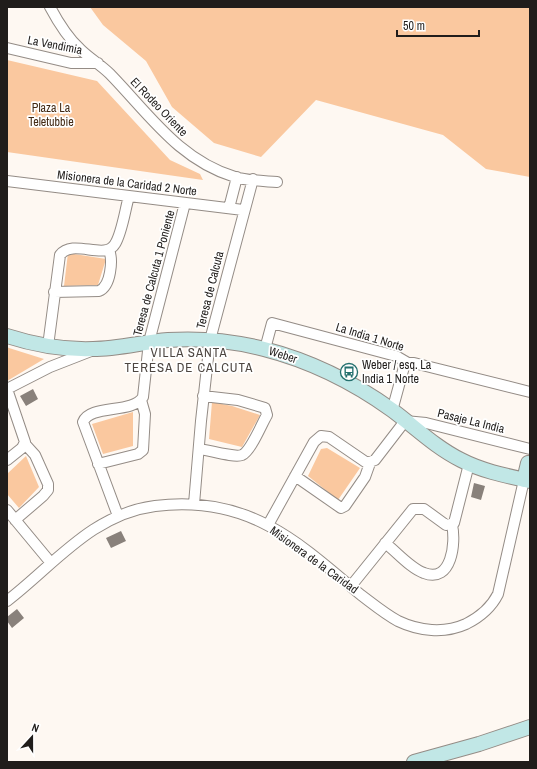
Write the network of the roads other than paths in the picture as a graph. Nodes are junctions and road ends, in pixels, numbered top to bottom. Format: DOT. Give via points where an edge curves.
graph roads {
  1 [pos="50,7"];
  2 [pos="7,48"];
  3 [pos="98,63"];
  4 [pos="237,177"];
  5 [pos="253,179"];
  6 [pos="7,181"];
  7 [pos="277,182"];
  8 [pos="129,196"];
  9 [pos="185,203"];
  10 [pos="229,208"];
  11 [pos="243,210"];
  12 [pos="109,250"];
  13 [pos="54,292"];
  14 [pos="7,336"];
  15 [pos="210,340"];
  16 [pos="149,342"];
  17 [pos="48,346"];
  18 [pos="95,349"];
  19 [pos="265,349"];
  20 [pos="408,363"];
  21 [pos="7,389"];
  22 [pos="530,392"];
  23 [pos="203,396"];
  24 [pos="141,400"];
  25 [pos="392,411"];
  26 [pos="405,421"];
  27 [pos="25,444"];
  28 [pos="199,449"];
  29 [pos="530,449"];
  30 [pos="7,460"];
  31 [pos="529,462"];
  32 [pos="370,463"];
  33 [pos="98,464"];
  34 [pos="469,464"];
  35 [pos="295,476"];
  36 [pos="527,480"];
  37 [pos="194,504"];
  38 [pos="7,510"];
  39 [pos="118,516"];
  40 [pos="15,520"];
  41 [pos="268,525"];
  42 [pos="452,525"];
  43 [pos="385,543"];
  44 [pos="52,562"];
  45 [pos="350,586"];
  46 [pos="7,601"];
  47 [pos="530,727"];
  48 [pos="414,762"];
  1 -- 3 [label="street, El Rodeo Oriente" via="73,42"];
  2 -- 3 [label="street, La Vendimia" via="71,64"];
  3 -- 4 [label="street, El Rodeo Oriente" via="181,149 205,165"];
  4 -- 5 [label="street, El Rodeo Oriente"];
  4 -- 10 [label="street"];
  5 -- 7 [label="street, El Rodeo Oriente"];
  5 -- 11 [label="street, Teresa de Calcuta"];
  6 -- 8 [label="street, Misionera de la Caridad 2 Norte"];
  8 -- 9 [label="street, Misionera de la Caridad 2 Norte"];
  8 -- 12 [label="street" via="116,243"];
  9 -- 10 [label="street, Misionera de la Caridad 2 Norte"];
  9 -- 16 [label="street, Teresa de Calcuta 1 Poniente"];
  10 -- 11 [label="street, Misionera de la Caridad 2 Norte"];
  11 -- 15 [label="street, Teresa de Calcuta"];
  12 -- 13 [label="street" via="71,248 62,252 58,258"];
  12 -- 13 [label="street" via="111,260 104,289"];
  13 -- 17 [label="street"];
  14 -- 17 [label="street, Weber"];
  15 -- 16 [label="street, Weber"];
  15 -- 19 [label="street, Weber"];
  15 -- 23 [label="street, Teresa de Calcuta"];
  16 -- 18 [label="street, Weber"];
  16 -- 24 [label="street, Teresa de Calcuta 1 Poniente" via="144,393"];
  17 -- 18 [label="street, Weber"];
  18 -- 21 [label="street"];
  19 -- 20 [label="street, La India 1 Norte" via="272,323 396,356"];
  19 -- 25 [label="street, Weber" via="335,375"];
  20 -- 22 [label="street, La India 1 Norte" via="414,362"];
  20 -- 25 [label="street" via="403,369"];
  21 -- 27 [label="street"];
  23 -- 28 [label="street, Teresa de Calcuta"];
  23 -- 28 [label="street" via="254,404 265,408 267,415 243,454"];
  24 -- 33 [label="street" via="145,414 142,450 138,454"];
  24 -- 33 [label="street" via="84,419 84,429"];
  25 -- 26 [label="street, Weber"];
  26 -- 29 [label="street, Pasaje La India" via="426,423"];
  26 -- 32 [label="street" via="377,458"];
  26 -- 34 [label="street, Weber" via="438,446"];
  27 -- 30 [label="street"];
  27 -- 40 [label="street" via="35,455 48,484 48,490"];
  28 -- 37 [label="street, Teresa de Calcuta"];
  31 -- 36 [label="street, Misionera de la Caridad"];
  32 -- 35 [label="street" via="364,462 329,437 320,436"];
  32 -- 35 [label="street" via="366,477 341,508"];
  33 -- 39 [label="street"];
  34 -- 36 [label="street, Weber"];
  34 -- 42 [label="street" via="456,521"];
  35 -- 41 [label="street"];
  36 -- 45 [label="street, Misionera de la Caridad" via="498,594 490,607 478,618 462,626 445,630 417,628 388,615"];
  37 -- 39 [label="street, Misionera de la Caridad" via="155,506"];
  37 -- 41 [label="street, Misionera de la Caridad" via="236,512"];
  38 -- 40 [label="street"];
  39 -- 44 [label="street, Misionera de la Caridad" via="86,534"];
  40 -- 44 [label="street"];
  41 -- 45 [label="street, Misionera de la Caridad" via="294,541"];
  42 -- 43 [label="street" via="446,525 424,509 417,508 410,511"];
  42 -- 43 [label="street" via="454,536 450,560 444,570 437,574 418,570"];
  43 -- 45 [label="street"];
  44 -- 46 [label="street, Misionera de la Caridad"];
  47 -- 48 [label="street"];
}
